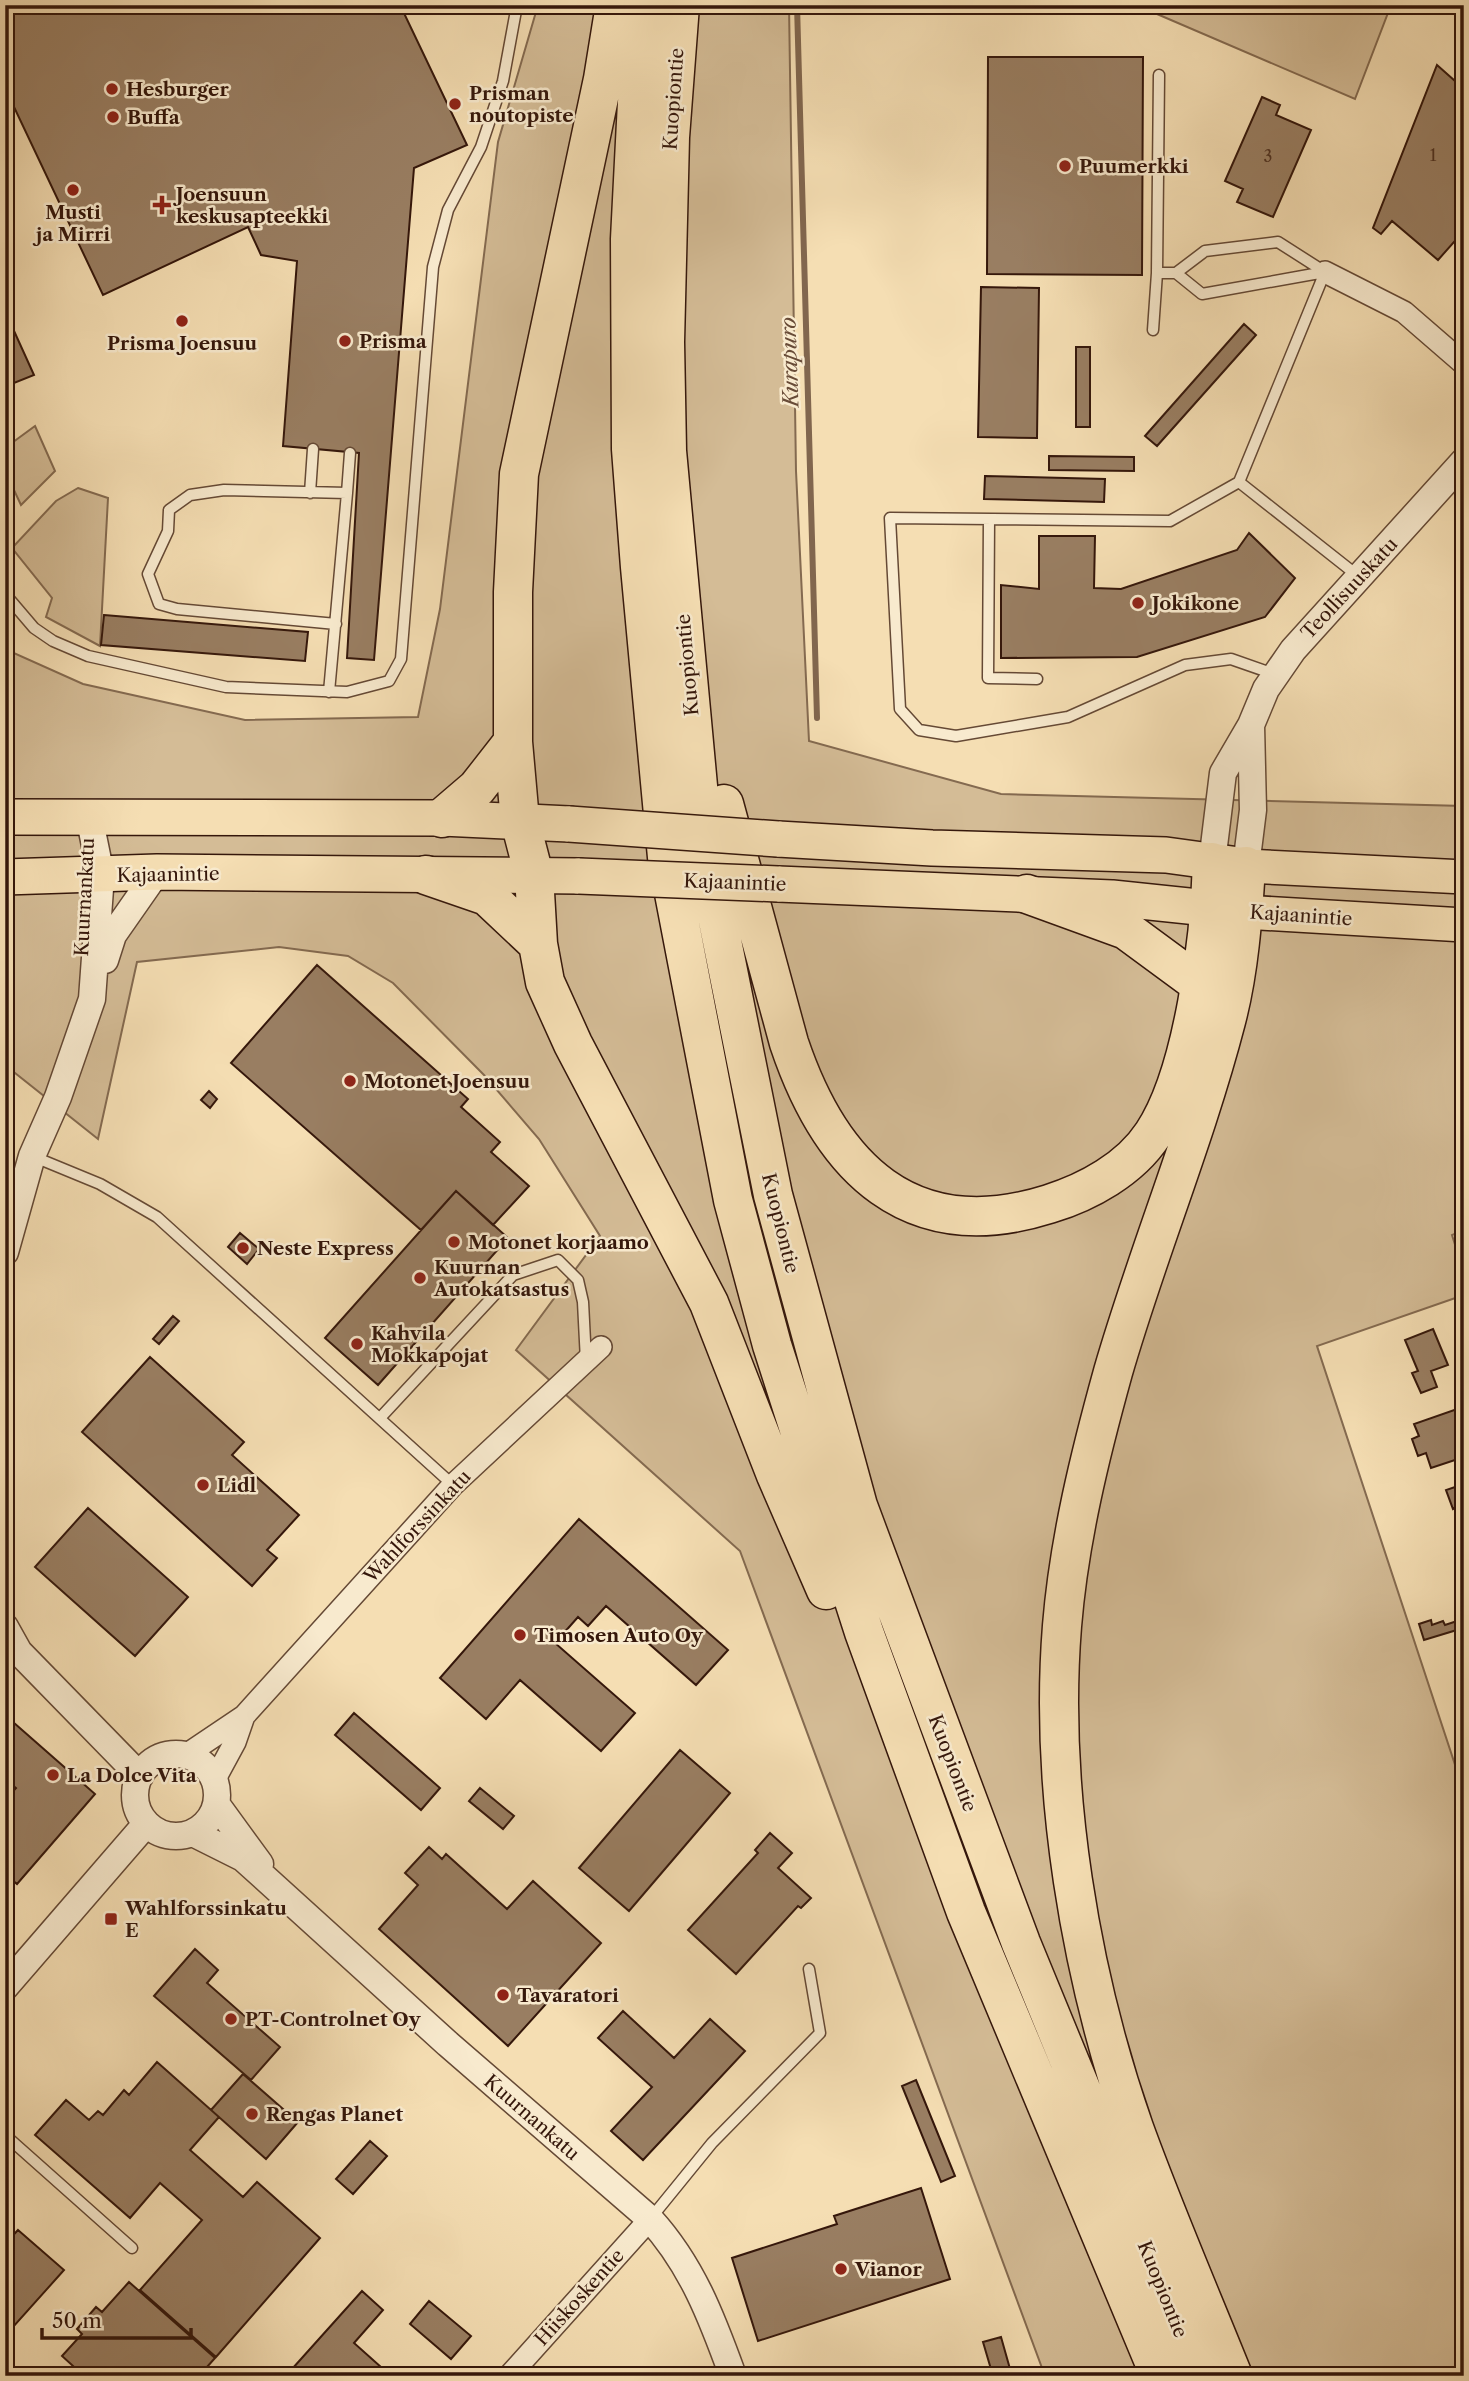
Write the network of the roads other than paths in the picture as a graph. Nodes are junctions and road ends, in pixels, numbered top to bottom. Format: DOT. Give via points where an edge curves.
graph roads {
  1 [pos="517,5"];
  2 [pos="615,5"];
  3 [pos="642,5"];
  4 [pos="680,5"];
  5 [pos="1159,75"];
  6 [pos="1325,272"];
  7 [pos="1157,273"];
  8 [pos="1176,273"];
  9 [pos="1153,330"];
  10 [pos="1464,364"];
  11 [pos="313,449"];
  12 [pos="350,453"];
  13 [pos="1464,461"];
  14 [pos="1239,482"];
  15 [pos="310,493"];
  16 [pos="347,493"];
  17 [pos="989,519"];
  18 [pos="677,543"];
  19 [pos="1360,578"];
  20 [pos="5,594"];
  21 [pos="336,624"];
  22 [pos="1274,674"];
  23 [pos="1037,679"];
  24 [pos="329,692"];
  25 [pos="513,742"];
  26 [pos="89,816"];
  27 [pos="5,817"];
  28 [pos="442,818"];
  29 [pos="520,821"];
  30 [pos="1229,864"];
  31 [pos="157,872"];
  32 [pos="92,874"];
  33 [pos="426,875"];
  34 [pos="534,875"];
  35 [pos="5,877"];
  36 [pos="1464,877"];
  37 [pos="1027,894"];
  38 [pos="1227,910"];
  39 [pos="1464,925"];
  40 [pos="538,944"];
  41 [pos="1198,984"];
  42 [pos="92,999"];
  43 [pos="69,1062"];
  44 [pos="32,1156"];
  45 [pos="5,1252"];
  46 [pos="593,1354"];
  47 [pos="380,1418"];
  48 [pos="453,1485"];
  49 [pos="5,1627"];
  50 [pos="244,1716"];
  51 [pos="186,1755"];
  52 [pos="139,1776"];
  53 [pos="216,1792"];
  54 [pos="146,1824"];
  55 [pos="193,1833"];
  56 [pos="282,1894"];
  57 [pos="966,1912"];
  58 [pos="809,1969"];
  59 [pos="5,1987"];
  60 [pos="5,2135"];
  61 [pos="650,2219"];
  62 [pos="132,2248"];
  63 [pos="509,2376"];
  64 [pos="733,2376"];
  65 [pos="1160,2376"];
  66 [pos="1199,2376"];
  67 [pos="1233,2376"];
  1 -- 24 [label="lane" via="503,81 481,147 448,210 433,267 401,659 389,681"];
  2 -- 25 [label="highway" via="519,474"];
  3 -- 57 [label="highway, Kuopiontie" via="630,239 631,449 667,856 733,1200 772,1345 864,1632"];
  4 -- 18 [label="highway, Kuopiontie" via="670,137 665,342 667,451"];
  5 -- 7 [label="lane"];
  6 -- 8 [label="lane" via="1202,294"];
  6 -- 8 [label="lane" via="1278,242 1205,251"];
  6 -- 10 [label="street" via="1404,312"];
  6 -- 14 [label="lane"];
  7 -- 8 [label="lane"];
  7 -- 9 [label="lane"];
  11 -- 15 [label="lane"];
  12 -- 16 [label="lane"];
  13 -- 19 [label="street, Teollisuuskatu"];
  14 -- 17 [label="lane" via="1170,521"];
  14 -- 19 [label="lane"];
  15 -- 16 [label="lane"];
  15 -- 21 [label="lane" via="224,490 190,495 169,510 168,531 148,574 159,604 177,609"];
  16 -- 21 [label="lane"];
  17 -- 22 [label="lane" via="890,518 900,709 919,730 956,736 1068,717 1185,664 1231,659"];
  17 -- 23 [label="lane" via="988,678"];
  18 -- 41 [label="highway" via="723,803 789,1043 819,1117 873,1181 930,1211 982,1218 1071,1198 1103,1180 1152,1136 1167,1107 1192,1033"];
  18 -- 66 [label="highway, Kuopiontie" via="704,851 773,1195 808,1331 858,1506 920,1675 1021,1943"];
  19 -- 22 [label="street, Teollisuuskatu"];
  20 -- 24 [label="lane" via="34,628 88,656 226,687"];
  21 -- 24 [label="lane"];
  22 -- 30 [label="street, Teollisuuskatu" via="1223,773"];
  25 -- 28 [label="highway" via="477,788"];
  25 -- 29 [label="highway"];
  26 -- 27 [label="highway"];
  26 -- 28 [label="highway"];
  26 -- 32 [label="street, Kuurnankatu"];
  28 -- 29 [label="highway"];
  29 -- 30 [label="highway, bridge" via="932,848 1166,855"];
  29 -- 34 [label="highway"];
  30 -- 36 [label="main road"];
  30 -- 38 [label="highway"];
  31 -- 32 [label="highway, Kajaanintie"];
  31 -- 33 [label="highway, Kajaanintie"];
  31 -- 42 [label="street" via="113,936"];
  32 -- 35 [label="highway, Kajaanintie"];
  32 -- 42 [label="street, Kuurnankatu"];
  32 -- 43 [label="street, Kuurnankatu"];
  33 -- 34 [label="highway, Kajaanintie"];
  33 -- 40 [label="highway" via="487,896"];
  34 -- 37 [label="highway, Kajaanintie, bridge"];
  34 -- 40 [label="highway"];
  37 -- 38 [label="highway, Kajaanintie"];
  37 -- 41 [label="highway" via="1126,930"];
  38 -- 39 [label="main road, Kajaanintie"];
  38 -- 41 [label="highway"];
  38 -- 67 [label="highway" via="1227,1018 1184,1161 1132,1307 1077,1517 1059,1682 1065,1802 1087,1959 1134,2127"];
  40 -- 57 [label="highway" via="545,982 573,1044 709,1303 776,1475"];
  42 -- 43 [label="street, Kuurnankatu"];
  43 -- 44 [label="street, Kuurnankatu"];
  44 -- 45 [label="street, Kuurnankatu"];
  44 -- 47 [label="lane" via="100,1184 157,1217"];
  46 -- 47 [label="lane" via="578,1280 558,1260 513,1275"];
  46 -- 48 [label="street, Wahlforssinkatu"];
  47 -- 48 [label="lane"];
  48 -- 50 [label="street, Wahlforssinkatu"];
  49 -- 52 [label="street" via="19,1652"];
  50 -- 51 [label="street, Wahlforssinkatu"];
  50 -- 53 [label="street, Wahlforssinkatu"];
  51 -- 52 [label="street" via="161,1757"];
  51 -- 53 [label="street" via="208,1768"];
  52 -- 54 [label="street" via="135,1800"];
  53 -- 55 [label="street" via="204,1827"];
  53 -- 56 [label="street, Kuurnankatu"];
  54 -- 55 [label="street" via="168,1836"];
  54 -- 59 [label="street"];
  55 -- 56 [label="street, Kuurnankatu" via="243,1858"];
  56 -- 61 [label="street, Kuurnankatu"];
  57 -- 65 [label="highway, Kuopiontie"];
  58 -- 61 [label="lane" via="820,2033 712,2143"];
  60 -- 62 [label="lane"];
  61 -- 63 [label="street, Hiiskoskentie"];
  61 -- 64 [label="street, Kuurnankatu" via="690,2270"];
}
